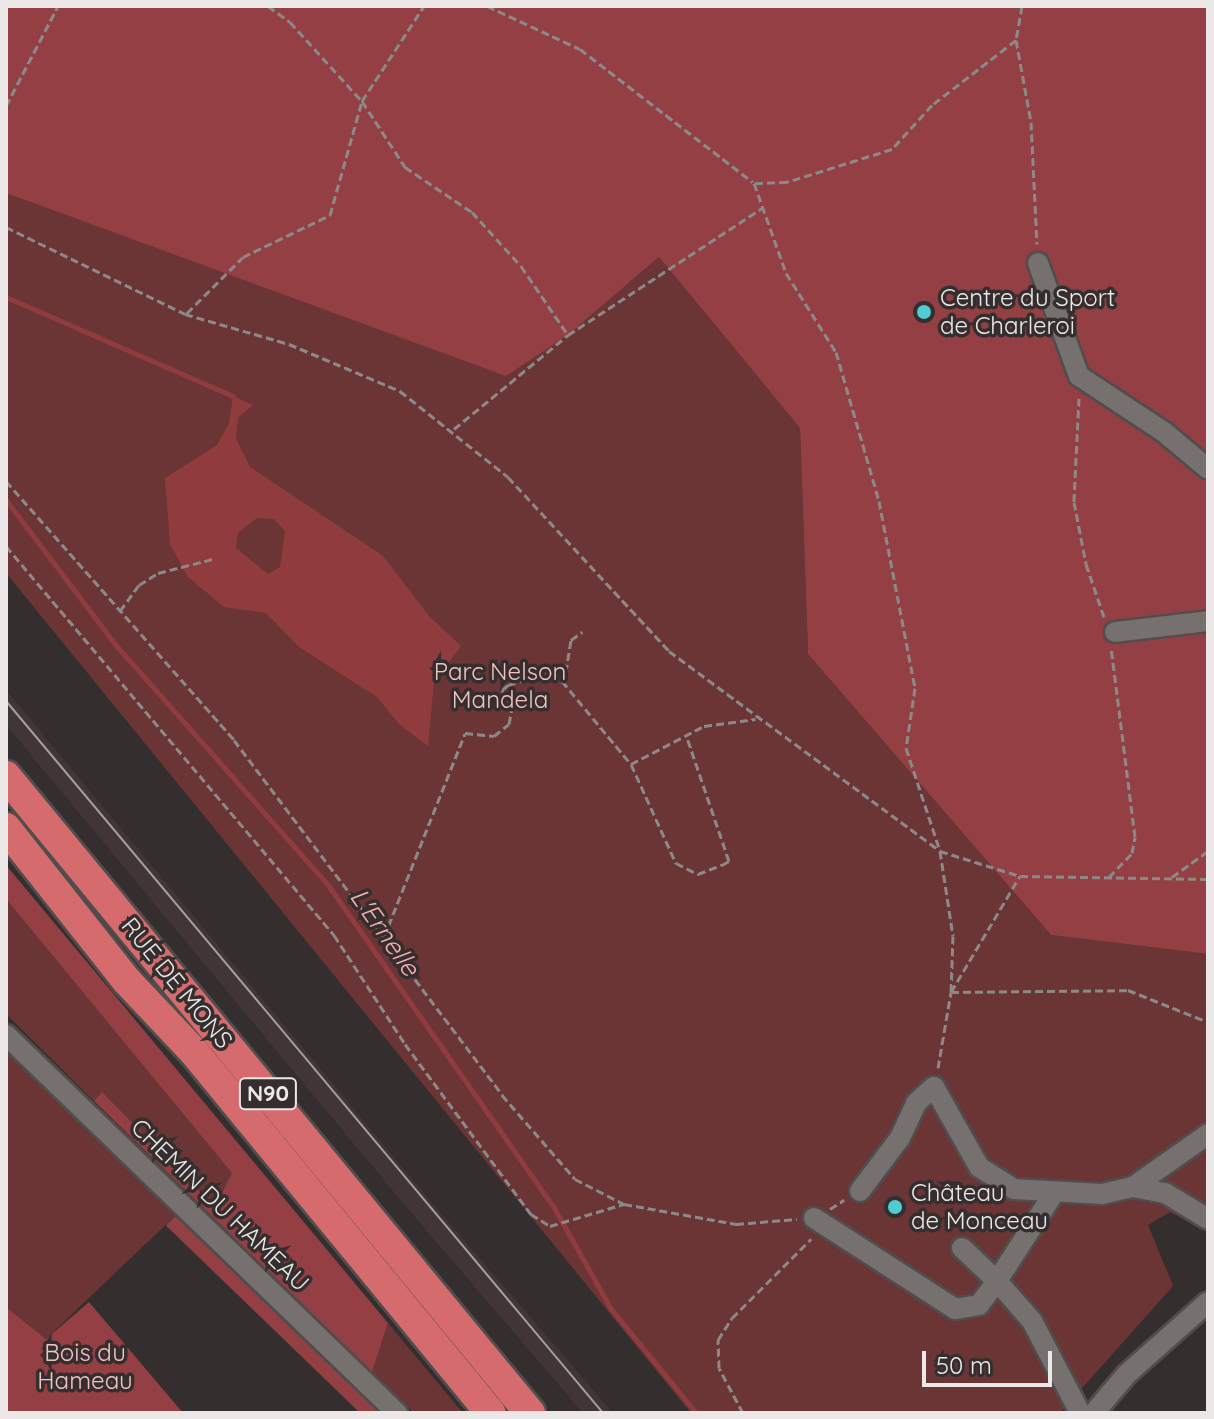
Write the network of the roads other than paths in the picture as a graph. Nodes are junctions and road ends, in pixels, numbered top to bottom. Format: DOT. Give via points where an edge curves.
graph roads {
  1 [pos="1038,263"];
  2 [pos="1208,469"];
  3 [pos="1208,621"];
  4 [pos="1109,628"];
  5 [pos="6,776"];
  6 [pos="6,828"];
  7 [pos="6,1035"];
  8 [pos="1208,1134"];
  9 [pos="1133,1187"];
  10 [pos="860,1191"];
  11 [pos="1054,1193"];
  12 [pos="1208,1219"];
  13 [pos="820,1222"];
  14 [pos="962,1248"];
  15 [pos="997,1281"];
  16 [pos="1208,1302"];
  17 [pos="397,1413"];
  18 [pos="491,1413"];
  19 [pos="530,1413"];
  20 [pos="1080,1413"];
  21 [pos="1094,1413"];
  1 -- 2 [label="street" via="1079,376 1164,432"];
  3 -- 4 [label="street"];
  5 -- 19 [label="highway, RUE DE MONS / N90"];
  6 -- 18 [label="highway, RUE DE MONS / N90" via="127,981 194,1052"];
  7 -- 17 [label="street, CHEMIN DU HAMEAU"];
  8 -- 9 [label="street"];
  9 -- 11 [label="street" via="1102,1194"];
  9 -- 12 [label="street" via="1165,1193"];
  10 -- 11 [label="street" via="900,1138 916,1103 934,1087 979,1167 1014,1189"];
  11 -- 15 [label="street"];
  13 -- 15 [label="street" via="955,1309 979,1305"];
  14 -- 15 [label="street"];
  15 -- 20 [label="street" via="1032,1321"];
  16 -- 21 [label="street" via="1127,1374"];
}
